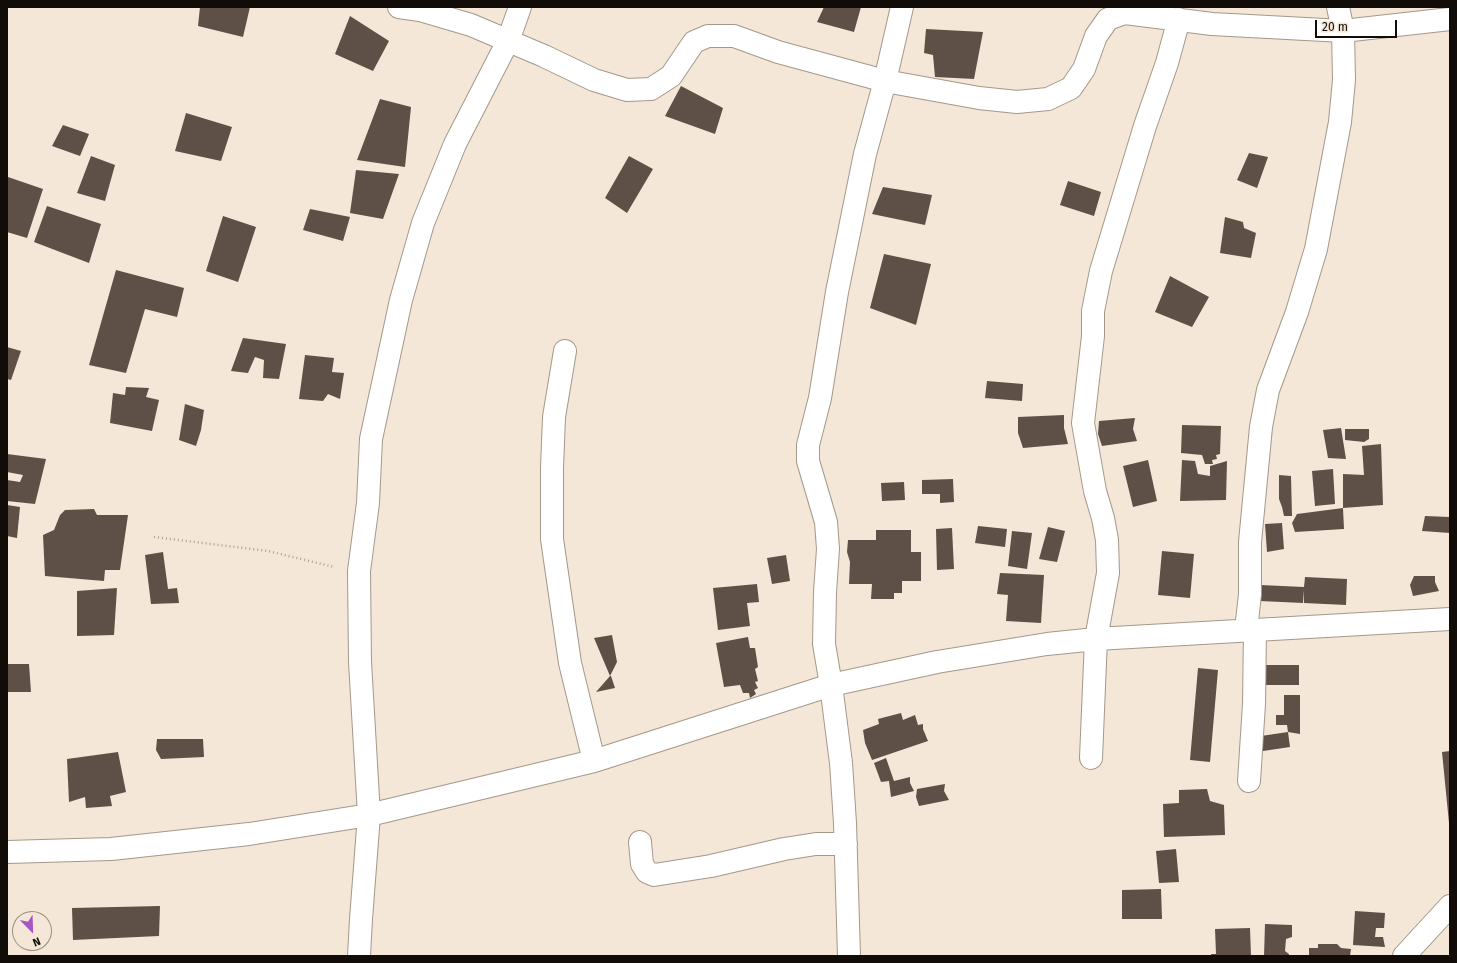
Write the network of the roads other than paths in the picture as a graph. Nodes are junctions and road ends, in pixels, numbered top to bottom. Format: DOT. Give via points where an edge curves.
graph roads {
  1 [pos="399,7"];
  2 [pos="520,7"];
  3 [pos="902,7"];
  4 [pos="1338,7"];
  5 [pos="1179,19"];
  6 [pos="1450,19"];
  7 [pos="1343,31"];
  8 [pos="508,41"];
  9 [pos="885,82"];
  10 [pos="566,351"];
  11 [pos="1450,619"];
  12 [pos="1250,630"];
  13 [pos="1096,639"];
  14 [pos="831,685"];
  15 [pos="1091,758"];
  16 [pos="594,760"];
  17 [pos="1249,781"];
  18 [pos="369,815"];
  19 [pos="640,842"];
  20 [pos="846,844"];
  21 [pos="7,852"];
  22 [pos="1450,906"];
  23 [pos="359,956"];
  24 [pos="849,956"];
  25 [pos="1404,956"];
  1 -- 8 [label="street" via="420,10"];
  2 -- 8 [label="street"];
  3 -- 9 [label="street"];
  4 -- 7 [label="street"];
  5 -- 7 [label="street" via="1212,24"];
  5 -- 9 [label="street" via="1125,13 1108,19 1096,36 1084,69 1071,88 1048,100 1018,102 978,98"];
  5 -- 13 [label="street" via="1101,271 1093,310 1093,336 1083,423 1095,491 1104,518 1108,573"];
  6 -- 7 [label="street"];
  7 -- 12 [label="street" via="1344,80 1340,122 1316,249 1297,312 1268,390 1261,427 1250,542"];
  8 -- 9 [label="street" via="594,80 627,90 651,89 671,76 694,42 708,36 734,36 778,52"];
  8 -- 18 [label="street" via="455,144 423,223 401,300 371,439 368,503 359,571 360,662"];
  9 -- 14 [label="street" via="865,154 836,292 820,398 808,445 808,461 826,522 828,549 824,644"];
  10 -- 16 [label="street" via="554,417 552,539 570,663"];
  11 -- 12 [label="street"];
  12 -- 13 [label="street"];
  12 -- 17 [label="street" via="1254,704"];
  13 -- 14 [label="street" via="1047,644 937,662"];
  13 -- 15 [label="street"];
  14 -- 16 [label="street"];
  14 -- 20 [label="street" via="841,763"];
  16 -- 18 [label="street"];
  18 -- 21 [label="street" via="250,834 111,850"];
  18 -- 23 [label="street"];
  19 -- 20 [label="street" via="642,864 647,872 654,875 710,866 784,849 816,844"];
  20 -- 24 [label="street"];
  22 -- 25 [label="street"];
}
